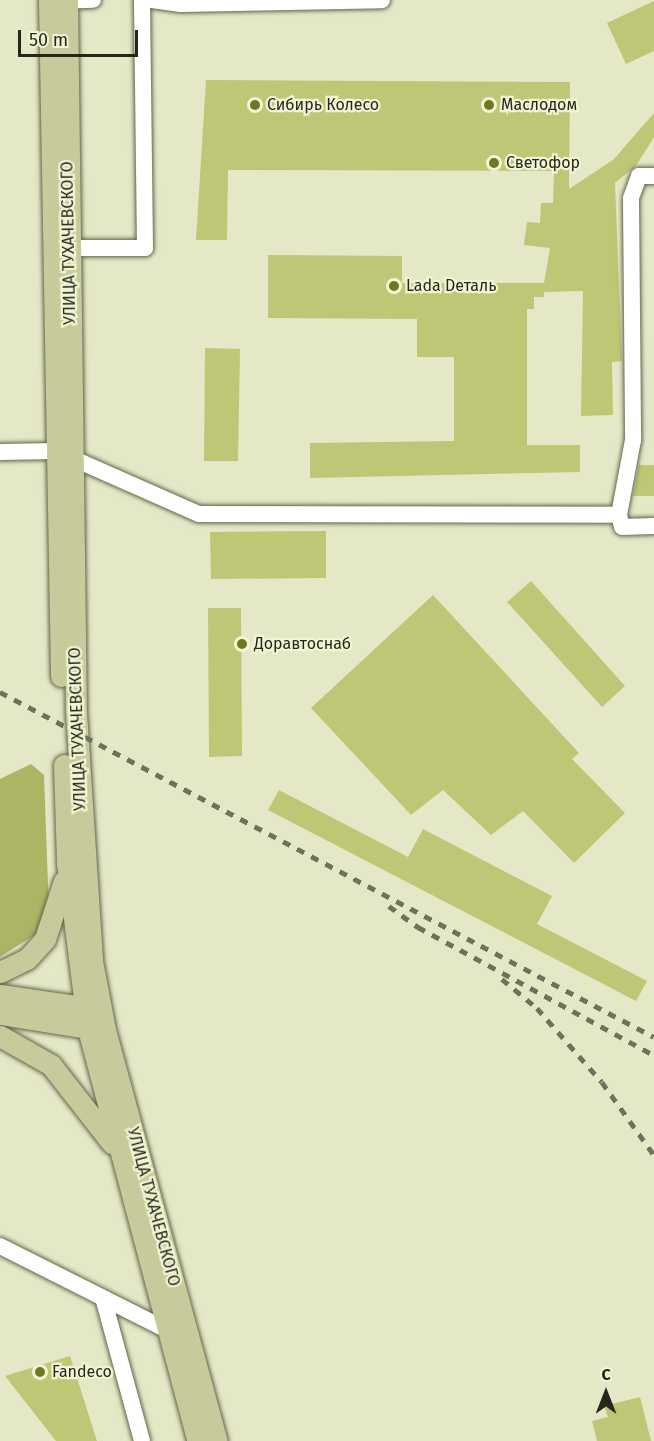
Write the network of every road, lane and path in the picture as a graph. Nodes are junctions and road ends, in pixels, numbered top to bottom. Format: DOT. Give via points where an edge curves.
graph roads {
  1 [pos="93,0"];
  2 [pos="142,0"];
  3 [pos="152,0"];
  4 [pos="382,0"];
  5 [pos="58,1"];
  6 [pos="181,2"];
  7 [pos="654,176"];
  8 [pos="61,248"];
  9 [pos="0,452"];
  10 [pos="64,454"];
  11 [pos="619,515"];
  12 [pos="654,526"];
  13 [pos="67,863"];
  14 [pos="0,972"];
  15 [pos="0,995"];
  16 [pos="0,1014"];
  17 [pos="94,1019"];
  18 [pos="0,1036"];
  19 [pos="121,1156"];
  20 [pos="0,1247"];
  21 [pos="104,1301"];
  22 [pos="167,1330"];
  23 [pos="142,1441"];
  24 [pos="198,1441"];
  25 [pos="217,1441"];
  1 -- 5 [label="street"];
  2 -- 8 [label="street" via="145,248"];
  3 -- 6 [label="street"];
  4 -- 6 [label="street"];
  5 -- 8 [label="main road, УЛИЦА ТУХАЧЕВСКОГО"];
  7 -- 11 [label="street" via="639,176 631,198 633,440"];
  8 -- 10 [label="main road, УЛИЦА ТУХАЧЕВСКОГО"];
  9 -- 10 [label="street"];
  10 -- 11 [label="street" via="199,514"];
  10 -- 13 [label="main road, УЛИЦА ТУХАЧЕВСКОГО"];
  10 -- 17 [label="main road, УЛИЦА ТУХАЧЕВСКОГО" via="82,852"];
  11 -- 12 [label="street" via="622,527"];
  13 -- 14 [label="main road" via="45,939 27,959"];
  13 -- 17 [label="main road, УЛИЦА ТУХАЧЕВСКОГО"];
  15 -- 17 [label="main road"];
  16 -- 17 [label="main road"];
  17 -- 19 [label="main road, УЛИЦА ТУХАЧЕВСКОГО"];
  17 -- 25 [label="main road, УЛИЦА ТУХАЧЕВСКОГО"];
  18 -- 19 [label="main road" via="27,1047 70,1083"];
  19 -- 22 [label="main road, УЛИЦА ТУХАЧЕВСКОГО"];
  20 -- 21 [label="street"];
  21 -- 22 [label="street"];
  21 -- 23 [label="street"];
  22 -- 24 [label="main road, УЛИЦА ТУХАЧЕВСКОГО"];
}
